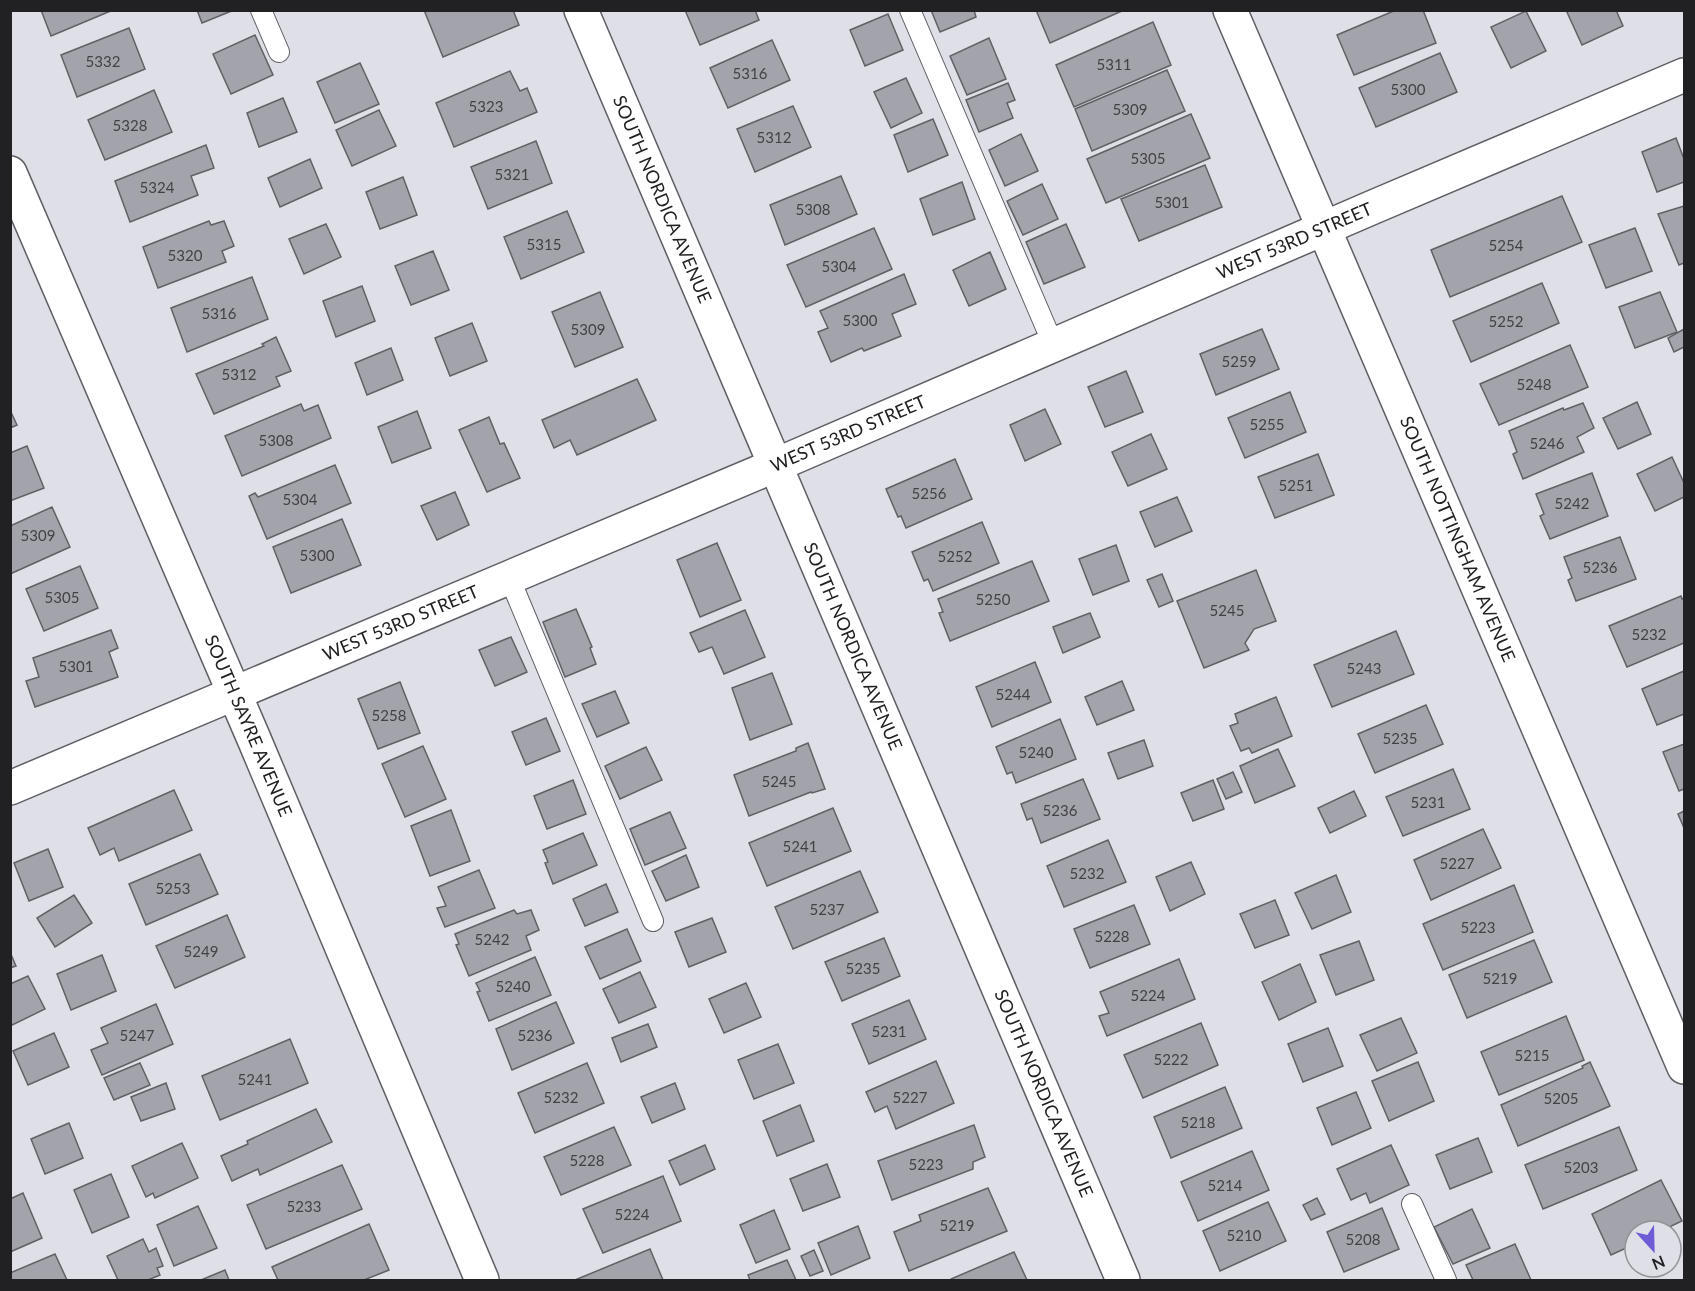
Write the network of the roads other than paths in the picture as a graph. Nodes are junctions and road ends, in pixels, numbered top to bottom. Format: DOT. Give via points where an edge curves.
graph roads {
  1 [pos="261,10"];
  2 [pos="581,10"];
  3 [pos="910,10"];
  4 [pos="1230,10"];
  5 [pos="279,52"];
  6 [pos="1684,75"];
  7 [pos="10,173"];
  8 [pos="1324,228"];
  9 [pos="1053,344"];
  10 [pos="776,465"];
  11 [pos="508,577"];
  12 [pos="234,693"];
  13 [pos="10,788"];
  14 [pos="653,921"];
  15 [pos="1684,1067"];
  16 [pos="1412,1204"];
  17 [pos="482,1281"];
  18 [pos="1123,1281"];
  19 [pos="1446,1281"];
  1 -- 5 [label="lane"];
  2 -- 10 [label="street, SOUTH NORDICA AVENUE"];
  3 -- 9 [label="lane"];
  4 -- 8 [label="street, SOUTH NOTTINGHAM AVENUE"];
  6 -- 8 [label="street, WEST 53RD STREET"];
  7 -- 12 [label="street, SOUTH SAYRE AVENUE"];
  8 -- 9 [label="street, WEST 53RD STREET"];
  8 -- 15 [label="street, SOUTH NOTTINGHAM AVENUE"];
  9 -- 10 [label="street, WEST 53RD STREET"];
  10 -- 11 [label="street, WEST 53RD STREET"];
  10 -- 18 [label="street, SOUTH NORDICA AVENUE"];
  11 -- 12 [label="street, WEST 53RD STREET"];
  11 -- 14 [label="lane"];
  12 -- 13 [label="street, WEST 53RD STREET"];
  12 -- 17 [label="street, SOUTH SAYRE AVENUE"];
  16 -- 19 [label="lane"];
}
